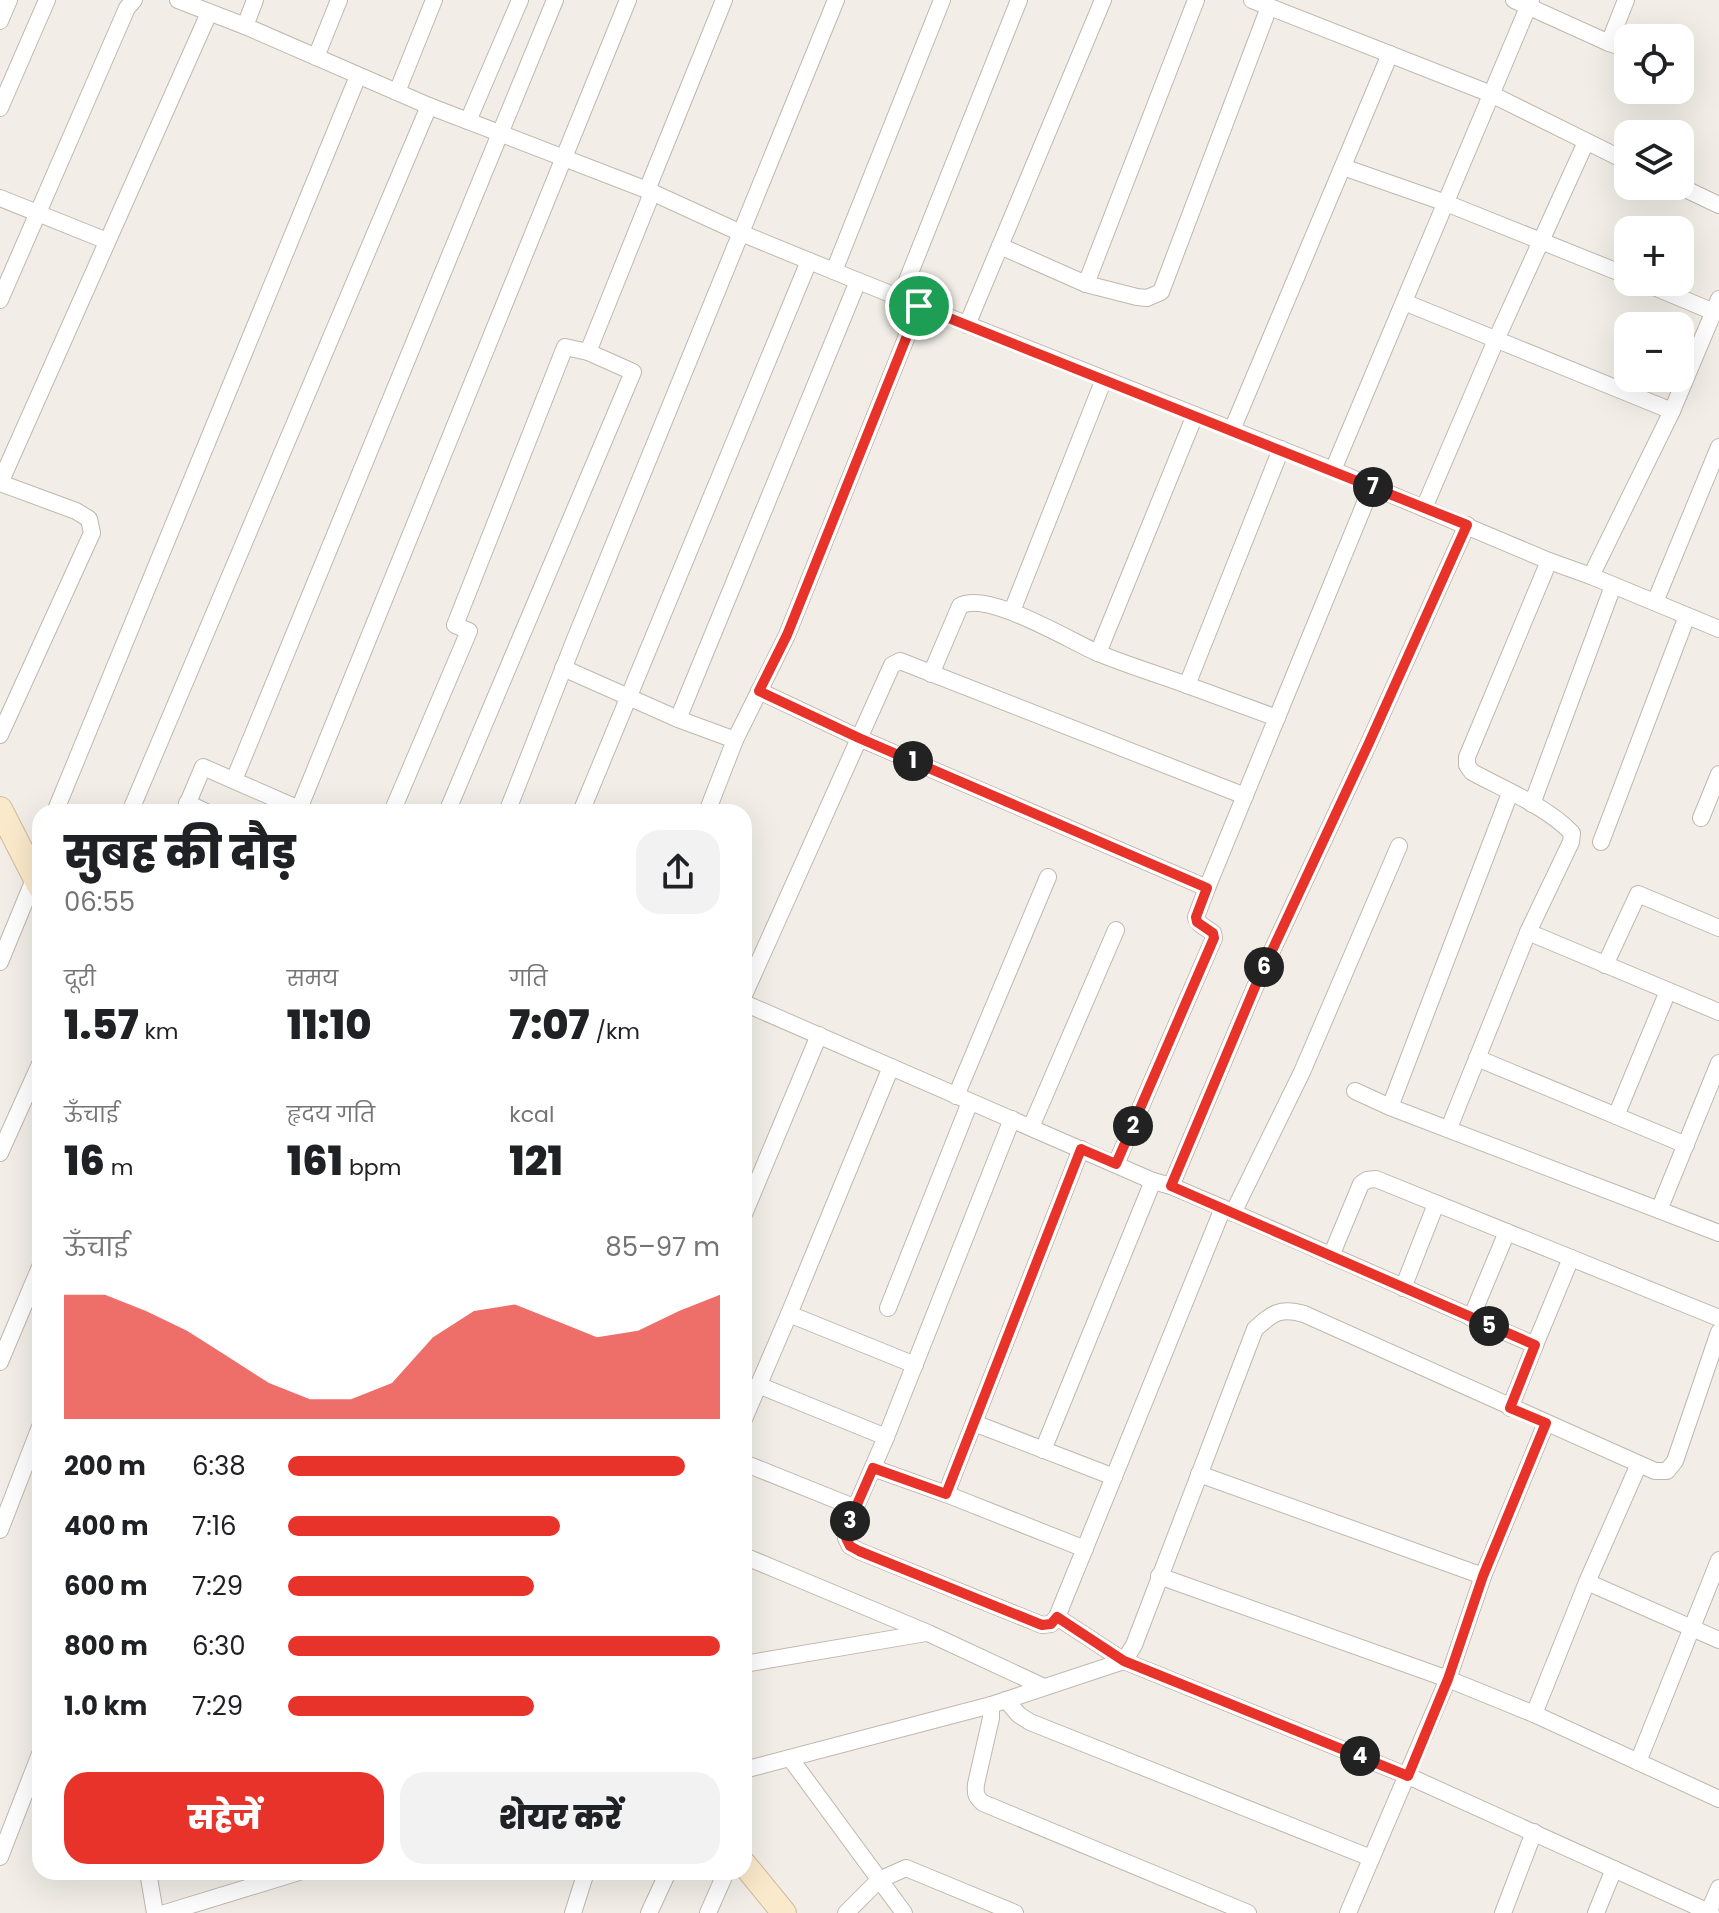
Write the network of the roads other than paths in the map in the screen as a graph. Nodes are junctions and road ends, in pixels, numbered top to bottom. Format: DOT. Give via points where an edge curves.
graph roads {
  1 [pos="9,0"];
  2 [pos="47,0"];
  3 [pos="134,0"];
  4 [pos="178,0"];
  5 [pos="255,0"];
  6 [pos="339,0"];
  7 [pos="434,0"];
  8 [pos="520,0"];
  9 [pos="555,0"];
  10 [pos="628,0"];
  11 [pos="724,0"];
  12 [pos="836,0"];
  13 [pos="942,0"];
  14 [pos="1019,0"];
  15 [pos="1103,0"];
  16 [pos="1196,0"];
  17 [pos="1252,0"];
  18 [pos="1626,0"];
  19 [pos="1524,2"];
  20 [pos="1269,7"];
  21 [pos="209,13"];
  22 [pos="0,21"];
  23 [pos="245,26"];
  24 [pos="1609,43"];
  25 [pos="1614,45"];
  26 [pos="1390,54"];
  27 [pos="316,57"];
  28 [pos="358,76"];
  29 [pos="397,92"];
  30 [pos="1491,94"];
  31 [pos="429,106"];
  32 [pos="0,108"];
  33 [pos="468,121"];
  34 [pos="502,133"];
  35 [pos="1586,142"];
  36 [pos="1614,155"];
  37 [pos="564,157"];
  38 [pos="1343,167"];
  39 [pos="650,192"];
  40 [pos="1694,193"];
  41 [pos="0,198"];
  42 [pos="1446,203"];
  43 [pos="1719,205"];
  44 [pos="38,213"];
  45 [pos="741,233"];
  46 [pos="107,241"];
  47 [pos="1542,241"];
  48 [pos="1000,246"];
  49 [pos="809,261"];
  50 [pos="1614,270"];
  51 [pos="834,271"];
  52 [pos="858,281"];
  53 [pos="1086,284"];
  54 [pos="1685,296"];
  55 [pos="900,298"];
  56 [pos="0,300"];
  57 [pos="1404,302"];
  58 [pos="919,306"];
  59 [pos="1716,306"];
  60 [pos="967,325"];
  61 [pos="1496,340"];
  62 [pos="588,352"];
  63 [pos="1104,379"];
  64 [pos="1672,411"];
  65 [pos="1195,415"];
  66 [pos="1232,430"];
  67 [pos="1719,447"];
  68 [pos="1281,449"];
  69 [pos="4,463"];
  70 [pos="1333,470"];
  71 [pos="0,483"];
  72 [pos="1372,486"];
  73 [pos="1424,508"];
  74 [pos="1467,525"];
  75 [pos="1549,561"];
  76 [pos="1591,576"];
  77 [pos="1613,586"];
  78 [pos="1655,602"];
  79 [pos="1012,611"];
  80 [pos="1687,616"];
  81 [pos="1719,629"];
  82 [pos="1098,653"];
  83 [pos="563,668"];
  84 [pos="931,674"];
  85 [pos="1187,685"];
  86 [pos="759,691"];
  87 [pos="628,697"];
  88 [pos="1277,718"];
  89 [pos="678,719"];
  90 [pos="0,735"];
  91 [pos="859,738"];
  92 [pos="735,740"];
  93 [pos="1719,774"];
  94 [pos="234,780"];
  95 [pos="1510,793"];
  96 [pos="1245,796"];
  97 [pos="58,804"];
  98 [pos="133,804"];
  99 [pos="188,804"];
  100 [pos="289,804"];
  101 [pos="305,804"];
  102 [pos="395,804"];
  103 [pos="450,804"];
  104 [pos="510,804"];
  105 [pos="584,804"];
  106 [pos="710,804"];
  107 [pos="1532,804"];
  108 [pos="0,811"];
  109 [pos="1701,818"];
  110 [pos="1601,842"];
  111 [pos="1399,846"];
  112 [pos="32,863"];
  113 [pos="1048,877"];
  114 [pos="32,880"];
  115 [pos="1207,888"];
  116 [pos="1719,928"];
  117 [pos="1116,930"];
  118 [pos="1528,932"];
  119 [pos="0,962"];
  120 [pos="1605,965"];
  121 [pos="752,977"];
  122 [pos="1668,991"];
  123 [pos="752,1007"];
  124 [pos="1719,1012"];
  125 [pos="819,1035"];
  126 [pos="1477,1058"];
  127 [pos="1719,1063"];
  128 [pos="891,1067"];
  129 [pos="32,1082"];
  130 [pos="1355,1091"];
  131 [pos="963,1099"];
  132 [pos="1390,1107"];
  133 [pos="1616,1116"];
  134 [pos="1012,1119"];
  135 [pos="1031,1127"];
  136 [pos="1449,1128"];
  137 [pos="1686,1145"];
  138 [pos="1081,1149"];
  139 [pos="0,1153"];
  140 [pos="1116,1164"];
  141 [pos="1153,1181"];
  142 [pos="1171,1186"];
  143 [pos="752,1195"];
  144 [pos="1436,1204"];
  145 [pos="1228,1210"];
  146 [pos="1659,1210"];
  147 [pos="1507,1232"];
  148 [pos="1719,1233"];
  149 [pos="1331,1256"];
  150 [pos="1571,1258"];
  151 [pos="32,1286"];
  152 [pos="1403,1288"];
  153 [pos="888,1308"];
  154 [pos="789,1314"];
  155 [pos="1471,1318"];
  156 [pos="1719,1318"];
  157 [pos="1719,1332"];
  158 [pos="1535,1345"];
  159 [pos="0,1362"];
  160 [pos="915,1365"];
  161 [pos="758,1385"];
  162 [pos="752,1400"];
  163 [pos="1510,1408"];
  164 [pos="974,1423"];
  165 [pos="1546,1423"];
  166 [pos="886,1437"];
  167 [pos="32,1448"];
  168 [pos="1043,1450"];
  169 [pos="1639,1464"];
  170 [pos="752,1466"];
  171 [pos="873,1468"];
  172 [pos="1199,1474"];
  173 [pos="1114,1477"];
  174 [pos="946,1494"];
  175 [pos="856,1508"];
  176 [pos="0,1530"];
  177 [pos="1085,1549"];
  178 [pos="752,1559"];
  179 [pos="1719,1560"];
  180 [pos="1159,1576"];
  181 [pos="1483,1576"];
  182 [pos="1587,1582"];
  183 [pos="1057,1617"];
  184 [pos="1691,1629"];
  185 [pos="928,1633"];
  186 [pos="1719,1640"];
  187 [pos="1124,1661"];
  188 [pos="752,1663"];
  189 [pos="1448,1679"];
  190 [pos="1044,1687"];
  191 [pos="998,1702"];
  192 [pos="1534,1714"];
  193 [pos="790,1758"];
  194 [pos="1638,1762"];
  195 [pos="752,1768"];
  196 [pos="32,1775"];
  197 [pos="1408,1776"];
  198 [pos="1719,1799"];
  199 [pos="1534,1832"];
  200 [pos="0,1857"];
  201 [pos="1371,1858"];
  202 [pos="1614,1869"];
  203 [pos="752,1874"];
  204 [pos="149,1880"];
  205 [pos="273,1880"];
  206 [pos="583,1880"];
  207 [pos="664,1880"];
  208 [pos="722,1880"];
  209 [pos="879,1880"];
  210 [pos="1719,1888"];
  211 [pos="1011,1912"];
  212 [pos="155,1913"];
  213 [pos="165,1913"];
  214 [pos="573,1913"];
  215 [pos="649,1913"];
  216 [pos="708,1913"];
  217 [pos="784,1913"];
  218 [pos="846,1913"];
  219 [pos="904,1913"];
  220 [pos="1248,1913"];
  221 [pos="1348,1913"];
  222 [pos="1503,1913"];
  223 [pos="1596,1913"];
  224 [pos="1709,1913"];
  1 -- 22 [label="street"];
  2 -- 32 [label="street"];
  3 -- 44 [label="street"];
  4 -- 21 [label="street"];
  5 -- 23 [label="street"];
  6 -- 27 [label="street"];
  7 -- 29 [label="street"];
  8 -- 33 [label="street"];
  9 -- 34 [label="street"];
  10 -- 37 [label="street"];
  11 -- 39 [label="street"];
  12 -- 45 [label="street"];
  13 -- 51 [label="street"];
  14 -- 55 [label="street"];
  15 -- 48 [label="street"];
  16 -- 53 [label="street"];
  17 -- 20 [label="street"];
  18 -- 24 [label="street"];
  19 -- 24 [label="street"];
  19 -- 30 [label="street"];
  20 -- 26 [label="street"];
  20 -- 53 [label="street" via="1161,292 1137,297"];
  21 -- 23 [label="street"];
  21 -- 46 [label="street"];
  23 -- 27 [label="street"];
  24 -- 25 [label="street"];
  26 -- 30 [label="street"];
  26 -- 38 [label="street"];
  27 -- 28 [label="street"];
  28 -- 29 [label="street"];
  28 -- 97 [label="street"];
  29 -- 31 [label="street"];
  30 -- 35 [label="street"];
  30 -- 42 [label="street"];
  31 -- 33 [label="street"];
  31 -- 98 [label="street"];
  33 -- 34 [label="street"];
  34 -- 37 [label="street"];
  34 -- 94 [label="street"];
  35 -- 36 [label="street"];
  35 -- 47 [label="street"];
  37 -- 39 [label="street"];
  37 -- 101 [label="street"];
  38 -- 42 [label="street"];
  38 -- 66 [label="street"];
  39 -- 45 [label="street"];
  39 -- 62 [label="street"];
  40 -- 43 [label="street"];
  41 -- 44 [label="street"];
  42 -- 47 [label="street"];
  42 -- 57 [label="street"];
  44 -- 46 [label="street"];
  44 -- 56 [label="street"];
  45 -- 49 [label="street"];
  45 -- 83 [label="street"];
  46 -- 69 [label="street"];
  47 -- 50 [label="street"];
  47 -- 61 [label="street"];
  48 -- 53 [label="street"];
  48 -- 60 [label="street"];
  49 -- 51 [label="street"];
  49 -- 87 [label="street"];
  51 -- 52 [label="street"];
  52 -- 55 [label="street"];
  52 -- 89 [label="street"];
  54 -- 59 [label="street"];
  55 -- 58 [label="street"];
  57 -- 61 [label="street"];
  57 -- 70 [label="street"];
  58 -- 60 [label="street"];
  58 -- 86 [label="street" via="787,635"];
  59 -- 64 [label="street"];
  60 -- 63 [label="street"];
  61 -- 64 [label="street"];
  61 -- 73 [label="street"];
  62 -- 102 [label="street" via="565,347 455,625 469,631"];
  62 -- 103 [label="street" via="633,372"];
  63 -- 65 [label="street"];
  63 -- 79 [label="street"];
  64 -- 76 [label="street"];
  65 -- 66 [label="street"];
  65 -- 82 [label="street"];
  66 -- 68 [label="street"];
  67 -- 78 [label="street"];
  68 -- 70 [label="street"];
  68 -- 85 [label="street"];
  69 -- 71 [label="street"];
  70 -- 72 [label="street"];
  71 -- 90 [label="street" via="76,511 89,519 92,533"];
  72 -- 73 [label="street"];
  72 -- 88 [label="street"];
  73 -- 74 [label="street"];
  74 -- 75 [label="street"];
  74 -- 142 [label="street" via="1255,987"];
  75 -- 76 [label="street"];
  75 -- 95 [label="street" via="1467,757 1472,772"];
  76 -- 77 [label="street"];
  77 -- 78 [label="street"];
  77 -- 107 [label="street"];
  78 -- 80 [label="street"];
  79 -- 82 [label="street"];
  79 -- 84 [label="street" via="974,602 960,606"];
  80 -- 81 [label="street"];
  80 -- 110 [label="street"];
  82 -- 85 [label="street"];
  83 -- 87 [label="street"];
  83 -- 104 [label="street"];
  84 -- 91 [label="street" via="900,661 892,665"];
  84 -- 96 [label="street"];
  85 -- 88 [label="street"];
  86 -- 91 [label="street"];
  86 -- 92 [label="street"];
  87 -- 89 [label="street"];
  87 -- 105 [label="street"];
  88 -- 96 [label="street"];
  89 -- 92 [label="street"];
  91 -- 115 [label="street"];
  91 -- 121 [label="street"];
  92 -- 106 [label="street"];
  93 -- 109 [label="street"];
  94 -- 99 [label="street" via="203,767"];
  94 -- 100 [label="street"];
  95 -- 107 [label="street"];
  95 -- 132 [label="street"];
  96 -- 115 [label="street"];
  107 -- 118 [label="street" via="1572,833"];
  108 -- 112 [label="street"];
  111 -- 145 [label="street" via="1302,1072"];
  113 -- 131 [label="street"];
  114 -- 119 [label="street"];
  115 -- 140 [label="street" via="1196,917 1214,938"];
  116 -- 120 [label="street" via="1638,894"];
  117 -- 135 [label="street"];
  118 -- 120 [label="street"];
  118 -- 126 [label="street"];
  120 -- 122 [label="street"];
  122 -- 124 [label="street"];
  122 -- 133 [label="street"];
  123 -- 125 [label="street"];
  125 -- 128 [label="street"];
  125 -- 143 [label="street"];
  126 -- 133 [label="street"];
  126 -- 136 [label="street"];
  127 -- 137 [label="street"];
  128 -- 131 [label="street"];
  128 -- 154 [label="street"];
  129 -- 139 [label="street"];
  130 -- 132 [label="street"];
  131 -- 134 [label="street"];
  131 -- 153 [label="street"];
  132 -- 136 [label="street"];
  133 -- 137 [label="street"];
  134 -- 135 [label="street"];
  134 -- 160 [label="street"];
  135 -- 138 [label="street"];
  136 -- 146 [label="street"];
  137 -- 146 [label="street"];
  138 -- 140 [label="street"];
  138 -- 164 [label="street"];
  140 -- 141 [label="street"];
  141 -- 142 [label="street"];
  141 -- 168 [label="street"];
  142 -- 145 [label="street"];
  144 -- 147 [label="street"];
  144 -- 149 [label="street" via="1367,1180"];
  144 -- 152 [label="street"];
  145 -- 149 [label="street"];
  145 -- 173 [label="street"];
  146 -- 148 [label="street"];
  147 -- 150 [label="street"];
  147 -- 155 [label="street"];
  149 -- 152 [label="street"];
  150 -- 156 [label="street"];
  150 -- 158 [label="street"];
  151 -- 159 [label="street"];
  152 -- 155 [label="street"];
  154 -- 160 [label="street"];
  154 -- 161 [label="street"];
  155 -- 158 [label="street"];
  157 -- 169 [label="street" via="1675,1461 1667,1471"];
  158 -- 163 [label="street"];
  160 -- 166 [label="street"];
  161 -- 162 [label="street"];
  161 -- 166 [label="street"];
  163 -- 165 [label="street"];
  163 -- 172 [label="street" via="1304,1314 1280,1311 1255,1329"];
  164 -- 168 [label="street"];
  164 -- 174 [label="street"];
  165 -- 169 [label="street"];
  165 -- 181 [label="street"];
  166 -- 171 [label="street"];
  167 -- 176 [label="street"];
  168 -- 173 [label="street"];
  169 -- 182 [label="street"];
  170 -- 175 [label="street"];
  171 -- 174 [label="street"];
  171 -- 175 [label="street"];
  172 -- 180 [label="street"];
  172 -- 181 [label="street"];
  173 -- 177 [label="street"];
  174 -- 177 [label="street"];
  175 -- 183 [label="street" via="846,1538 859,1551 1042,1625"];
  177 -- 183 [label="street"];
  178 -- 185 [label="street"];
  179 -- 184 [label="street"];
  180 -- 187 [label="street"];
  180 -- 189 [label="street"];
  181 -- 189 [label="street"];
  182 -- 184 [label="street"];
  182 -- 192 [label="street"];
  183 -- 187 [label="street"];
  184 -- 186 [label="street"];
  184 -- 194 [label="street"];
  185 -- 188 [label="street"];
  185 -- 190 [label="street"];
  187 -- 190 [label="street"];
  187 -- 197 [label="street"];
  189 -- 192 [label="street"];
  189 -- 197 [label="street"];
  190 -- 191 [label="street"];
  191 -- 193 [label="street"];
  191 -- 201 [label="street" via="1030,1722"];
  191 -- 220 [label="street" via="977,1798"];
  192 -- 194 [label="street"];
  193 -- 195 [label="street"];
  193 -- 209 [label="street"];
  194 -- 198 [label="street"];
  196 -- 200 [label="street"];
  197 -- 199 [label="street"];
  197 -- 201 [label="street"];
  199 -- 202 [label="street"];
  199 -- 222 [label="street"];
  201 -- 221 [label="street"];
  202 -- 223 [label="street"];
  202 -- 224 [label="street"];
  203 -- 217 [label="street"];
  204 -- 212 [label="street"];
  205 -- 213 [label="street"];
  206 -- 214 [label="street"];
  207 -- 215 [label="street"];
  208 -- 216 [label="street"];
  209 -- 211 [label="street" via="906,1868"];
  209 -- 218 [label="street"];
  209 -- 219 [label="street"];
  210 -- 224 [label="street"];
}
